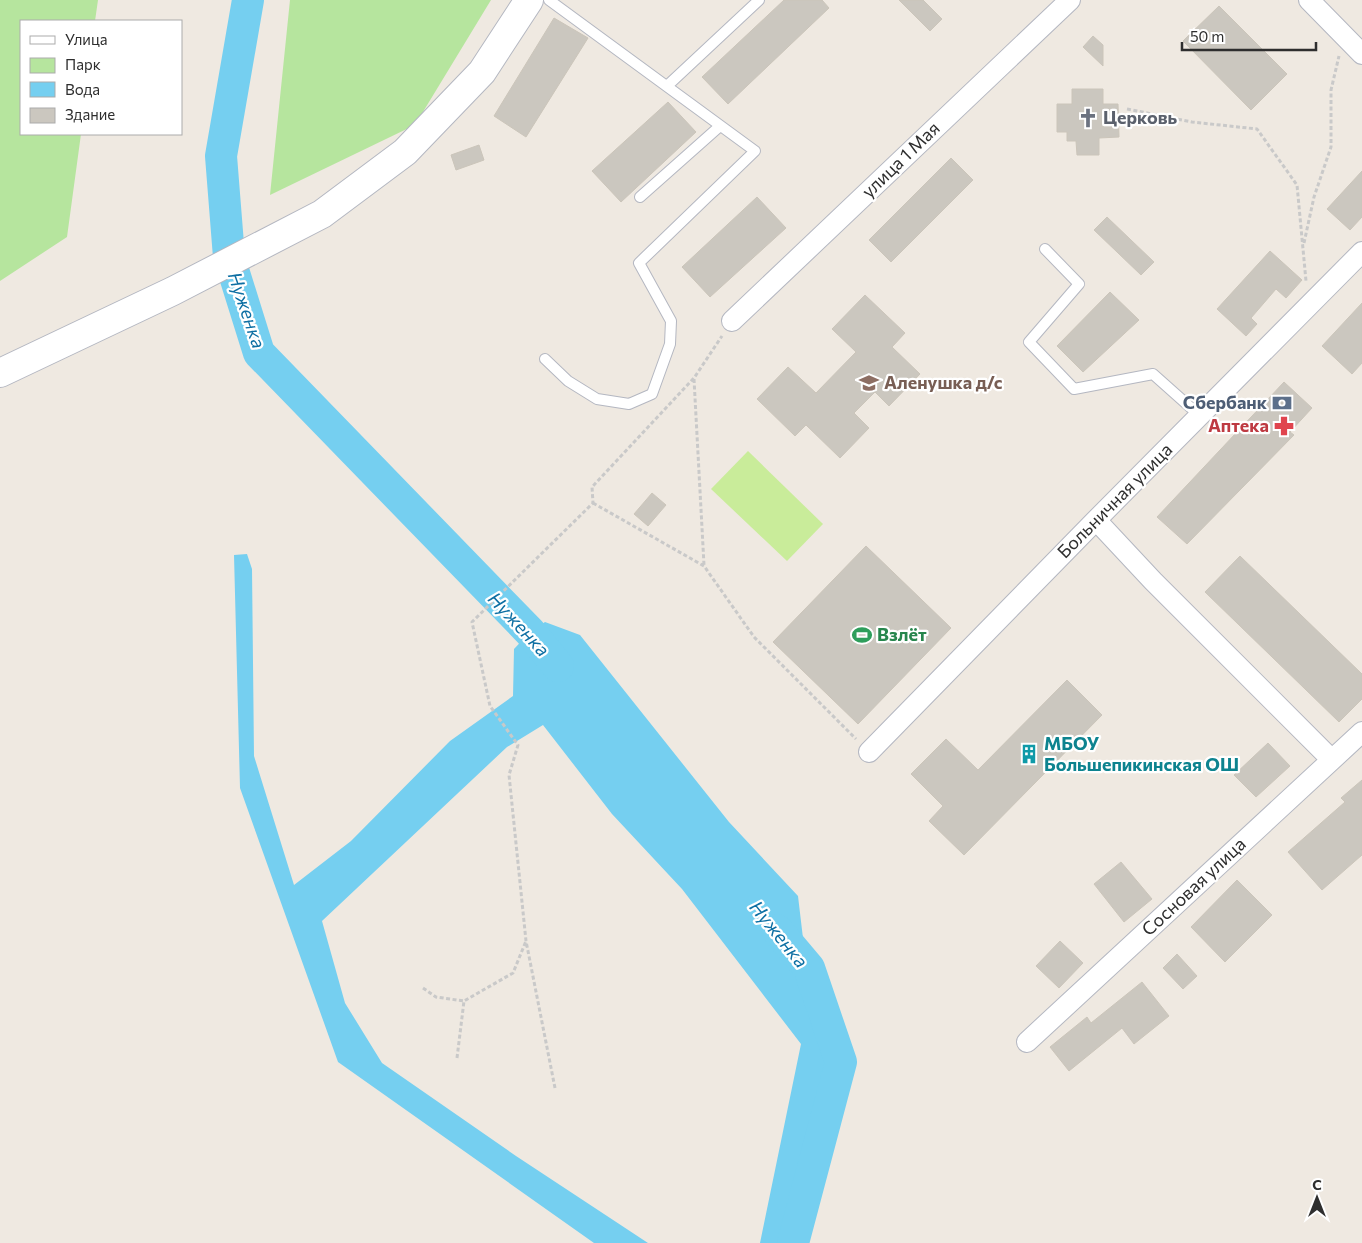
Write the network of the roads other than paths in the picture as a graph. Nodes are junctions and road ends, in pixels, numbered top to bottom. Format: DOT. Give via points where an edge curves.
graph roads {
  1 [pos="529,0"];
  2 [pos="549,0"];
  3 [pos="759,0"];
  4 [pos="1070,0"];
  5 [pos="1309,0"];
  6 [pos="1362,54"];
  7 [pos="667,86"];
  8 [pos="720,126"];
  9 [pos="640,197"];
  10 [pos="1045,249"];
  11 [pos="1362,252"];
  12 [pos="732,321"];
  13 [pos="545,359"];
  14 [pos="0,373"];
  15 [pos="1199,416"];
  16 [pos="1096,520"];
  17 [pos="1362,732"];
  18 [pos="869,752"];
  19 [pos="1331,759"];
  20 [pos="1027,1042"];
  1 -- 14 [label="street" via="482,72 405,152 322,214 173,291"];
  2 -- 7 [label="lane"];
  3 -- 7 [label="lane"];
  4 -- 12 [label="street, улица 1 Мая"];
  5 -- 6 [label="street"];
  7 -- 8 [label="lane"];
  8 -- 9 [label="lane"];
  8 -- 13 [label="lane" via="755,152 639,263 671,321 670,344 652,394 629,404 597,399 568,381"];
  10 -- 15 [label="lane" via="1080,284 1029,342 1074,389 1153,374"];
  11 -- 15 [label="street, Больничная улица"];
  15 -- 16 [label="street, Больничная улица"];
  16 -- 18 [label="street, Больничная улица"];
  16 -- 19 [label="street"];
  17 -- 19 [label="street, Сосновая улица"];
  19 -- 20 [label="street, Сосновая улица"];
}
